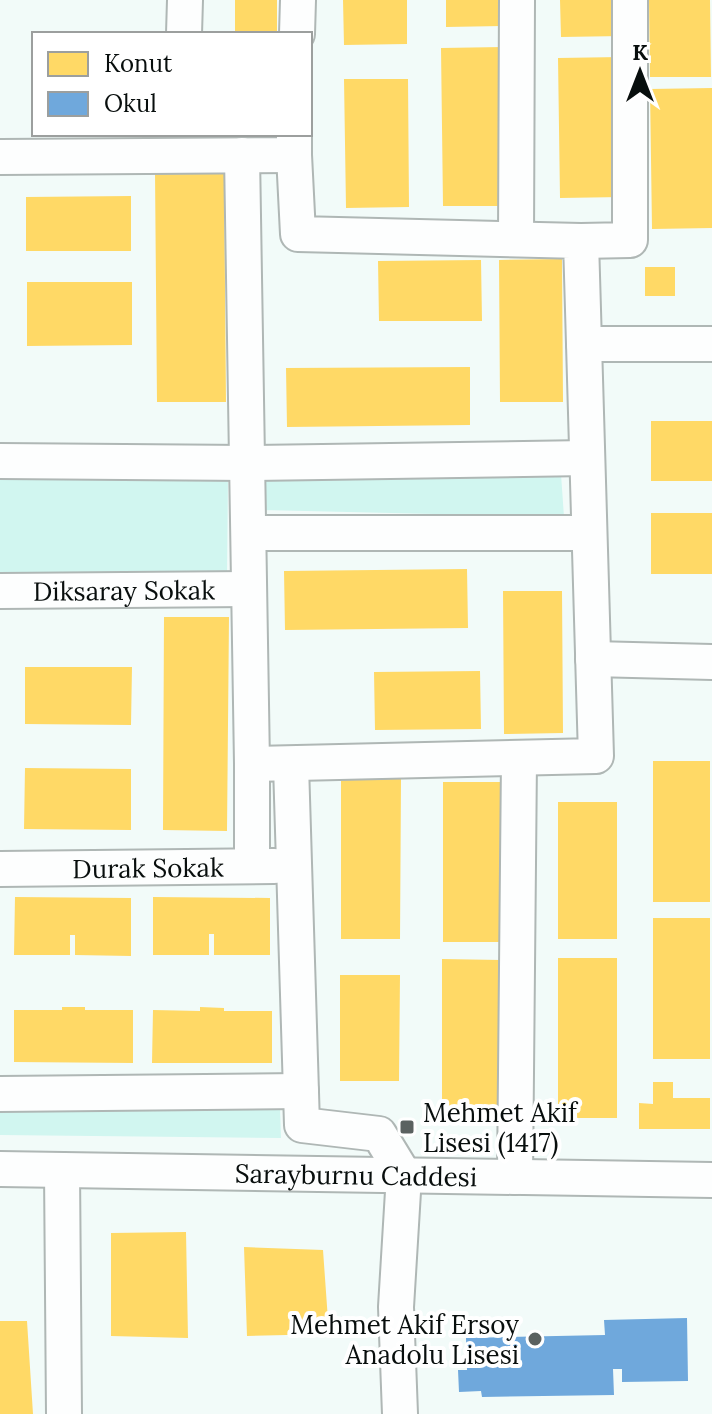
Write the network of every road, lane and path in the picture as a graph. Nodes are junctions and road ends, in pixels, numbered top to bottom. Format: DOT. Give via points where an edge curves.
graph roads {
  1 [pos="185,0"];
  2 [pos="298,0"];
  3 [pos="517,0"];
  4 [pos="630,0"];
  5 [pos="184,32"];
  6 [pos="297,32"];
  7 [pos="294,144"];
  8 [pos="179,145"];
  9 [pos="242,155"];
  10 [pos="0,157"];
  11 [pos="516,239"];
  12 [pos="581,241"];
  13 [pos="584,344"];
  14 [pos="712,344"];
  15 [pos="587,458"];
  16 [pos="0,461"];
  17 [pos="247,463"];
  18 [pos="249,533"];
  19 [pos="588,533"];
  20 [pos="249,589"];
  21 [pos="0,591"];
  22 [pos="593,659"];
  23 [pos="712,662"];
  24 [pos="519,759"];
  25 [pos="252,764"];
  26 [pos="291,765"];
  27 [pos="252,865"];
  28 [pos="294,868"];
  29 [pos="0,869"];
  30 [pos="301,1091"];
  31 [pos="0,1094"];
  32 [pos="0,1169"];
  33 [pos="62,1170"];
  34 [pos="404,1175"];
  35 [pos="515,1177"];
  36 [pos="712,1180"];
  37 [pos="64,1414"];
  38 [pos="400,1414"];
  1 -- 5 [label="street"];
  2 -- 6 [label="street"];
  3 -- 11 [label="street"];
  4 -- 12 [label="street" via="630,240"];
  7 -- 9 [label="street"];
  7 -- 11 [label="street" via="298,234"];
  8 -- 9 [label="street"];
  8 -- 10 [label="street"];
  9 -- 17 [label="street"];
  11 -- 12 [label="street"];
  12 -- 13 [label="street"];
  13 -- 14 [label="street"];
  13 -- 15 [label="street"];
  15 -- 17 [label="street"];
  15 -- 19 [label="street"];
  16 -- 17 [label="street"];
  17 -- 18 [label="street"];
  18 -- 19 [label="street"];
  18 -- 20 [label="street"];
  19 -- 22 [label="street"];
  20 -- 21 [label="street, Diksaray Sokak"];
  20 -- 25 [label="street"];
  22 -- 23 [label="street"];
  22 -- 24 [label="street" via="596,756"];
  24 -- 26 [label="street"];
  24 -- 35 [label="street"];
  25 -- 26 [label="street"];
  25 -- 27 [label="street"];
  26 -- 28 [label="street"];
  27 -- 28 [label="street, Durak Sokak"];
  27 -- 29 [label="street, Durak Sokak"];
  28 -- 30 [label="street"];
  30 -- 31 [label="street"];
  30 -- 34 [label="street" via="302,1125 379,1134"];
  32 -- 33 [label="street, Sarayburnu Caddesi"];
  33 -- 34 [label="street, Sarayburnu Caddesi"];
  33 -- 37 [label="street"];
  34 -- 35 [label="street, Sarayburnu Caddesi"];
  34 -- 38 [label="street" via="396,1307"];
  35 -- 36 [label="street, Sarayburnu Caddesi"];
}
